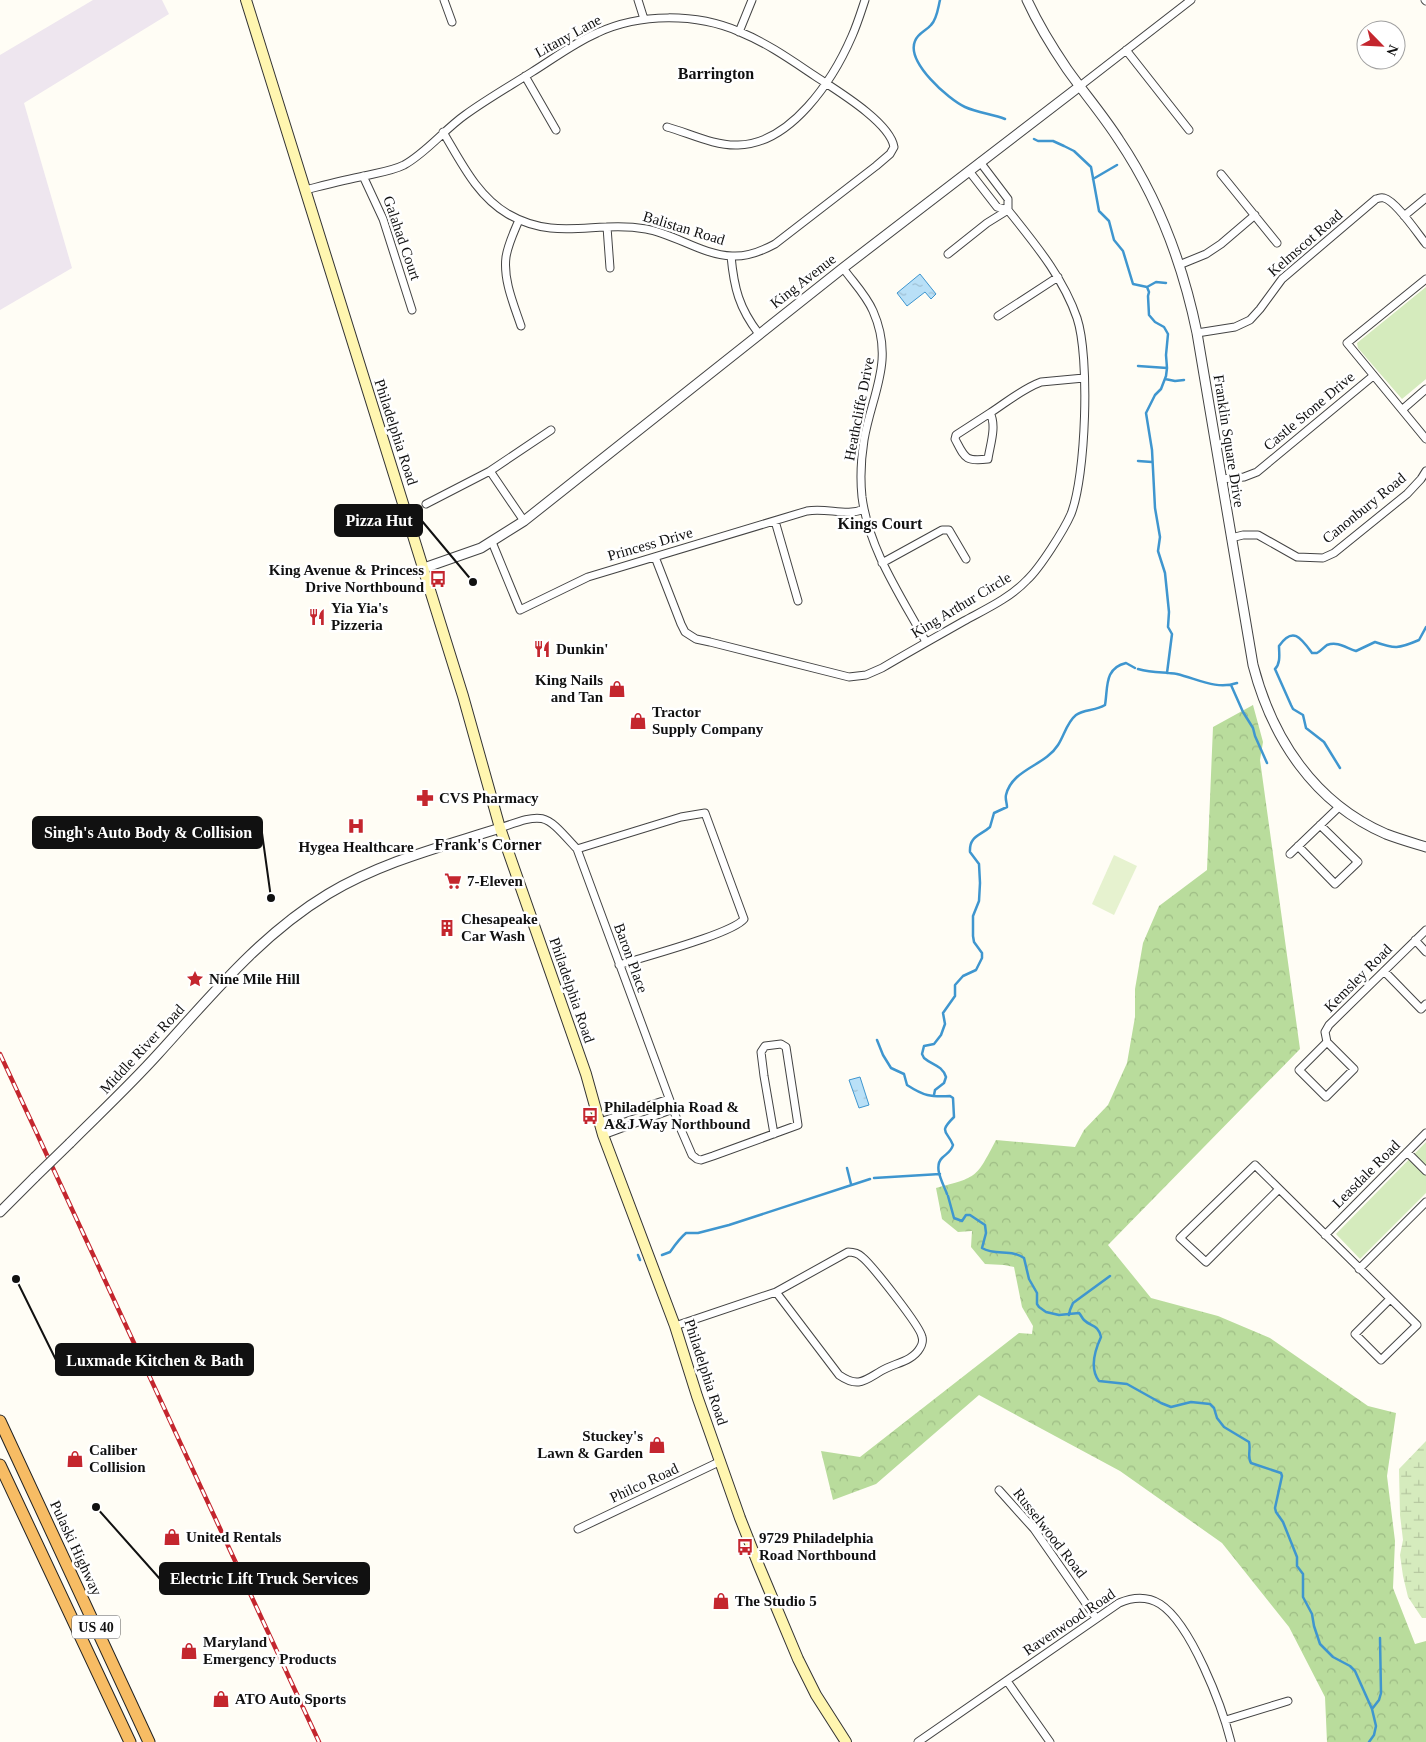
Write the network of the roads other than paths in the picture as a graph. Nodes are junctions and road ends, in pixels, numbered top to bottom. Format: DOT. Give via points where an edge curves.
graph roads {
  1 [pos="246,0"];
  2 [pos="444,0"];
  3 [pos="638,0"];
  4 [pos="752,0"];
  5 [pos="865,0"];
  6 [pos="1027,0"];
  7 [pos="1192,0"];
  8 [pos="644,19"];
  9 [pos="452,22"];
  10 [pos="739,32"];
  11 [pos="1126,50"];
  12 [pos="525,76"];
  13 [pos="827,84"];
  14 [pos="1080,86"];
  15 [pos="667,127"];
  16 [pos="556,130"];
  17 [pos="1189,130"];
  18 [pos="443,132"];
  19 [pos="894,147"];
  20 [pos="980,162"];
  21 [pos="969,171"];
  22 [pos="1221,174"];
  23 [pos="363,176"];
  24 [pos="305,190"];
  25 [pos="1426,198"];
  26 [pos="1008,210"];
  27 [pos="1255,215"];
  28 [pos="1404,216"];
  29 [pos="519,220"];
  30 [pos="608,228"];
  31 [pos="1277,243"];
  32 [pos="1426,244"];
  33 [pos="948,254"];
  34 [pos="731,256"];
  35 [pos="1180,265"];
  36 [pos="610,268"];
  37 [pos="843,268"];
  38 [pos="1058,277"];
  39 [pos="1426,279"];
  40 [pos="412,310"];
  41 [pos="998,316"];
  42 [pos="522,326"];
  43 [pos="1197,333"];
  44 [pos="759,334"];
  45 [pos="1373,376"];
  46 [pos="1084,378"];
  47 [pos="1426,389"];
  48 [pos="1402,409"];
  49 [pos="990,413"];
  50 [pos="551,430"];
  51 [pos="1426,439"];
  52 [pos="490,471"];
  53 [pos="1426,471"];
  54 [pos="1221,479"];
  55 [pos="426,504"];
  56 [pos="864,509"];
  57 [pos="524,521"];
  58 [pos="775,521"];
  59 [pos="1231,538"];
  60 [pos="492,542"];
  61 [pos="655,557"];
  62 [pos="966,559"];
  63 [pos="882,563"];
  64 [pos="424,568"];
  65 [pos="798,601"];
  66 [pos="926,642"];
  67 [pos="1340,806"];
  68 [pos="1320,825"];
  69 [pos="500,828"];
  70 [pos="1298,846"];
  71 [pos="1426,847"];
  72 [pos="577,849"];
  73 [pos="1290,854"];
  74 [pos="1426,930"];
  75 [pos="1415,940"];
  76 [pos="1426,952"];
  77 [pos="619,965"];
  78 [pos="1384,971"];
  79 [pos="1426,1004"];
  80 [pos="1327,1042"];
  81 [pos="670,1099"];
  82 [pos="673,1109"];
  83 [pos="600,1122"];
  84 [pos="1426,1133"];
  85 [pos="774,1134"];
  86 [pos="603,1135"];
  87 [pos="1407,1152"];
  88 [pos="1426,1171"];
  89 [pos="1279,1189"];
  90 [pos="1426,1202"];
  91 [pos="0,1212"];
  92 [pos="1325,1235"];
  93 [pos="1359,1269"];
  94 [pos="776,1292"];
  95 [pos="1390,1299"];
  96 [pos="676,1326"];
  97 [pos="0,1421"];
  98 [pos="721,1462"];
  99 [pos="0,1465"];
  100 [pos="999,1490"];
  101 [pos="578,1529"];
  102 [pos="1096,1618"];
  103 [pos="1007,1681"];
  104 [pos="1288,1701"];
  105 [pos="1226,1720"];
  106 [pos="130,1742"];
  107 [pos="150,1742"];
  108 [pos="846,1742"];
  109 [pos="918,1742"];
  110 [pos="1050,1742"];
  111 [pos="1231,1742"];
  1 -- 24 [label="main road, Philadelphia Road"];
  2 -- 9 [label="street"];
  3 -- 8 [label="street"];
  4 -- 10 [label="street"];
  5 -- 13 [label="street" via="853,35"];
  6 -- 14 [label="street, Franklin Square Drive" via="1052,47"];
  7 -- 11 [label="street, King Avenue"];
  8 -- 10 [label="street, Litany Lane" via="698,21"];
  8 -- 12 [label="street, Litany Lane" via="597,33"];
  10 -- 13 [label="street, Litany Lane" via="761,42"];
  11 -- 14 [label="street, King Avenue"];
  11 -- 17 [label="street"];
  12 -- 16 [label="street"];
  12 -- 18 [label="street, Litany Lane"];
  13 -- 15 [label="street" via="792,121 773,135 751,144 719,143"];
  13 -- 19 [label="street, Litany Lane" via="876,120 893,140"];
  14 -- 20 [label="street, King Avenue"];
  14 -- 35 [label="street, Franklin Square Drive" via="1137,168"];
  18 -- 23 [label="street, Litany Lane" via="398,168"];
  18 -- 29 [label="street, Balistan Road" via="484,195"];
  19 -- 34 [label="street, Balistan Road" via="876,166 775,244 758,252"];
  20 -- 21 [label="street, King Avenue"];
  20 -- 26 [label="street, King Arthur Circle" via="1008,199"];
  21 -- 26 [label="street, King Arthur Circle" via="998,207"];
  21 -- 37 [label="street, King Avenue"];
  22 -- 27 [label="street"];
  23 -- 24 [label="street, Litany Lane"];
  23 -- 40 [label="street, Galahad Court" via="384,219"];
  24 -- 64 [label="main road, Philadelphia Road"];
  25 -- 28 [label="street"];
  26 -- 33 [label="street"];
  26 -- 38 [label="street, King Arthur Circle"];
  27 -- 31 [label="street"];
  27 -- 35 [label="street" via="1214,249"];
  28 -- 32 [label="street, Kelmscot Road"];
  28 -- 43 [label="street, Kelmscot Road" via="1389,200 1376,199 1282,279 1250,320 1235,327"];
  29 -- 30 [label="street, Balistan Road" via="555,230"];
  29 -- 42 [label="street" via="505,265"];
  30 -- 34 [label="street, Balistan Road" via="634,227 656,231 710,252"];
  30 -- 36 [label="street"];
  34 -- 44 [label="street" via="738,300"];
  35 -- 43 [label="street, Franklin Square Drive"];
  37 -- 44 [label="street, King Avenue"];
  37 -- 56 [label="street, Heathcliffe Drive" via="873,310 882,344 882,366 862,458"];
  38 -- 41 [label="street"];
  38 -- 46 [label="street, King Arthur Circle" via="1077,319 1084,350"];
  39 -- 45 [label="street" via="1347,342"];
  43 -- 54 [label="street, Franklin Square Drive"];
  44 -- 57 [label="street, King Avenue"];
  45 -- 48 [label="street, Castle Stone Drive"];
  45 -- 54 [label="street, Castle Stone Drive" via="1257,472"];
  46 -- 49 [label="street" via="1035,385"];
  46 -- 66 [label="street, King Arthur Circle" via="1079,479 1073,507 1065,524 1039,567 1016,591"];
  47 -- 48 [label="street"];
  48 -- 51 [label="street"];
  49 -- 49 [label="street" via="956,435 957,444 970,460 988,459 993,426"];
  50 -- 52 [label="street"];
  52 -- 55 [label="street"];
  52 -- 57 [label="street"];
  53 -- 59 [label="street, Canonbury Road" via="1407,494 1327,556 1297,557 1258,535"];
  54 -- 59 [label="street, Franklin Square Drive"];
  56 -- 58 [label="street, Princess Drive" via="852,514 817,509"];
  56 -- 63 [label="street, Heathcliffe Drive"];
  57 -- 60 [label="street, King Avenue"];
  58 -- 61 [label="street, Princess Drive"];
  58 -- 65 [label="street"];
  59 -- 67 [label="street, Franklin Square Drive" via="1253,664 1267,709 1294,758 1318,787"];
  60 -- 61 [label="street, Princess Drive" via="520,610 588,577"];
  60 -- 64 [label="street, King Avenue"];
  61 -- 66 [label="street, King Arthur Circle" via="681,624 689,635 696,638 849,677 872,672"];
  62 -- 63 [label="street" via="949,530 942,530"];
  63 -- 66 [label="street, Heathcliffe Drive"];
  64 -- 69 [label="main road, Philadelphia Road"];
  67 -- 68 [label="street"];
  67 -- 71 [label="street, Franklin Square Drive" via="1386,834"];
  68 -- 70 [label="street"];
  68 -- 70 [label="street" via="1358,862 1335,884"];
  69 -- 72 [label="street, Baron Place" via="532,817 544,818"];
  69 -- 83 [label="main road, Philadelphia Road"];
  69 -- 91 [label="street, Middle River Road, bridge" via="386,864 328,894 290,920 252,953 157,1055"];
  70 -- 73 [label="street"];
  72 -- 77 [label="street, Baron Place"];
  72 -- 77 [label="street" via="681,816 705,812 716,840 744,919 741,923"];
  74 -- 75 [label="street, Kemsley Road"];
  75 -- 76 [label="street"];
  75 -- 78 [label="street, Kemsley Road"];
  77 -- 81 [label="street, Baron Place"];
  78 -- 79 [label="street" via="1422,1009"];
  78 -- 80 [label="street, Kemsley Road" via="1330,1025 1325,1032"];
  80 -- 80 [label="street, Kemsley Road" via="1299,1070 1326,1098 1354,1069"];
  81 -- 82 [label="street, Baron Place"];
  81 -- 83 [label="street"];
  82 -- 85 [label="street, Baron Place" via="692,1155 697,1159"];
  82 -- 86 [label="street"];
  83 -- 86 [label="main road, Philadelphia Road"];
  84 -- 87 [label="street, Leasdale Road"];
  85 -- 85 [label="street" via="798,1125 786,1048 781,1044 765,1046 761,1052"];
  86 -- 96 [label="main road, Philadelphia Road"];
  87 -- 88 [label="street"];
  87 -- 92 [label="street, Leasdale Road"];
  89 -- 89 [label="street" via="1206,1262 1180,1238 1255,1165"];
  89 -- 92 [label="street"];
  90 -- 93 [label="street"];
  92 -- 93 [label="street"];
  93 -- 95 [label="street"];
  94 -- 94 [label="street" via="843,1254 856,1253 873,1268 912,1319 922,1337 921,1348 908,1360 887,1367 868,1380 849,1381 832,1368"];
  94 -- 96 [label="street"];
  95 -- 95 [label="street" via="1355,1334 1381,1360 1417,1325"];
  96 -- 98 [label="main road, Philadelphia Road"];
  97 -- 107 [label="highway, Pulaski Highway / US 40"];
  98 -- 101 [label="street, Philco Road"];
  98 -- 108 [label="main road, Philadelphia Road" via="797,1656 816,1695"];
  99 -- 106 [label="highway, US 40"];
  100 -- 102 [label="street, Russelwood Road" via="1039,1535"];
  102 -- 103 [label="street, Ravenwood Road"];
  102 -- 105 [label="street, Ravenwood Road" via="1127,1600 1143,1598 1160,1604 1175,1619 1197,1652"];
  103 -- 109 [label="street, Ravenwood Road"];
  103 -- 110 [label="street"];
  104 -- 105 [label="street"];
  105 -- 111 [label="street, Ravenwood Road"];
}
